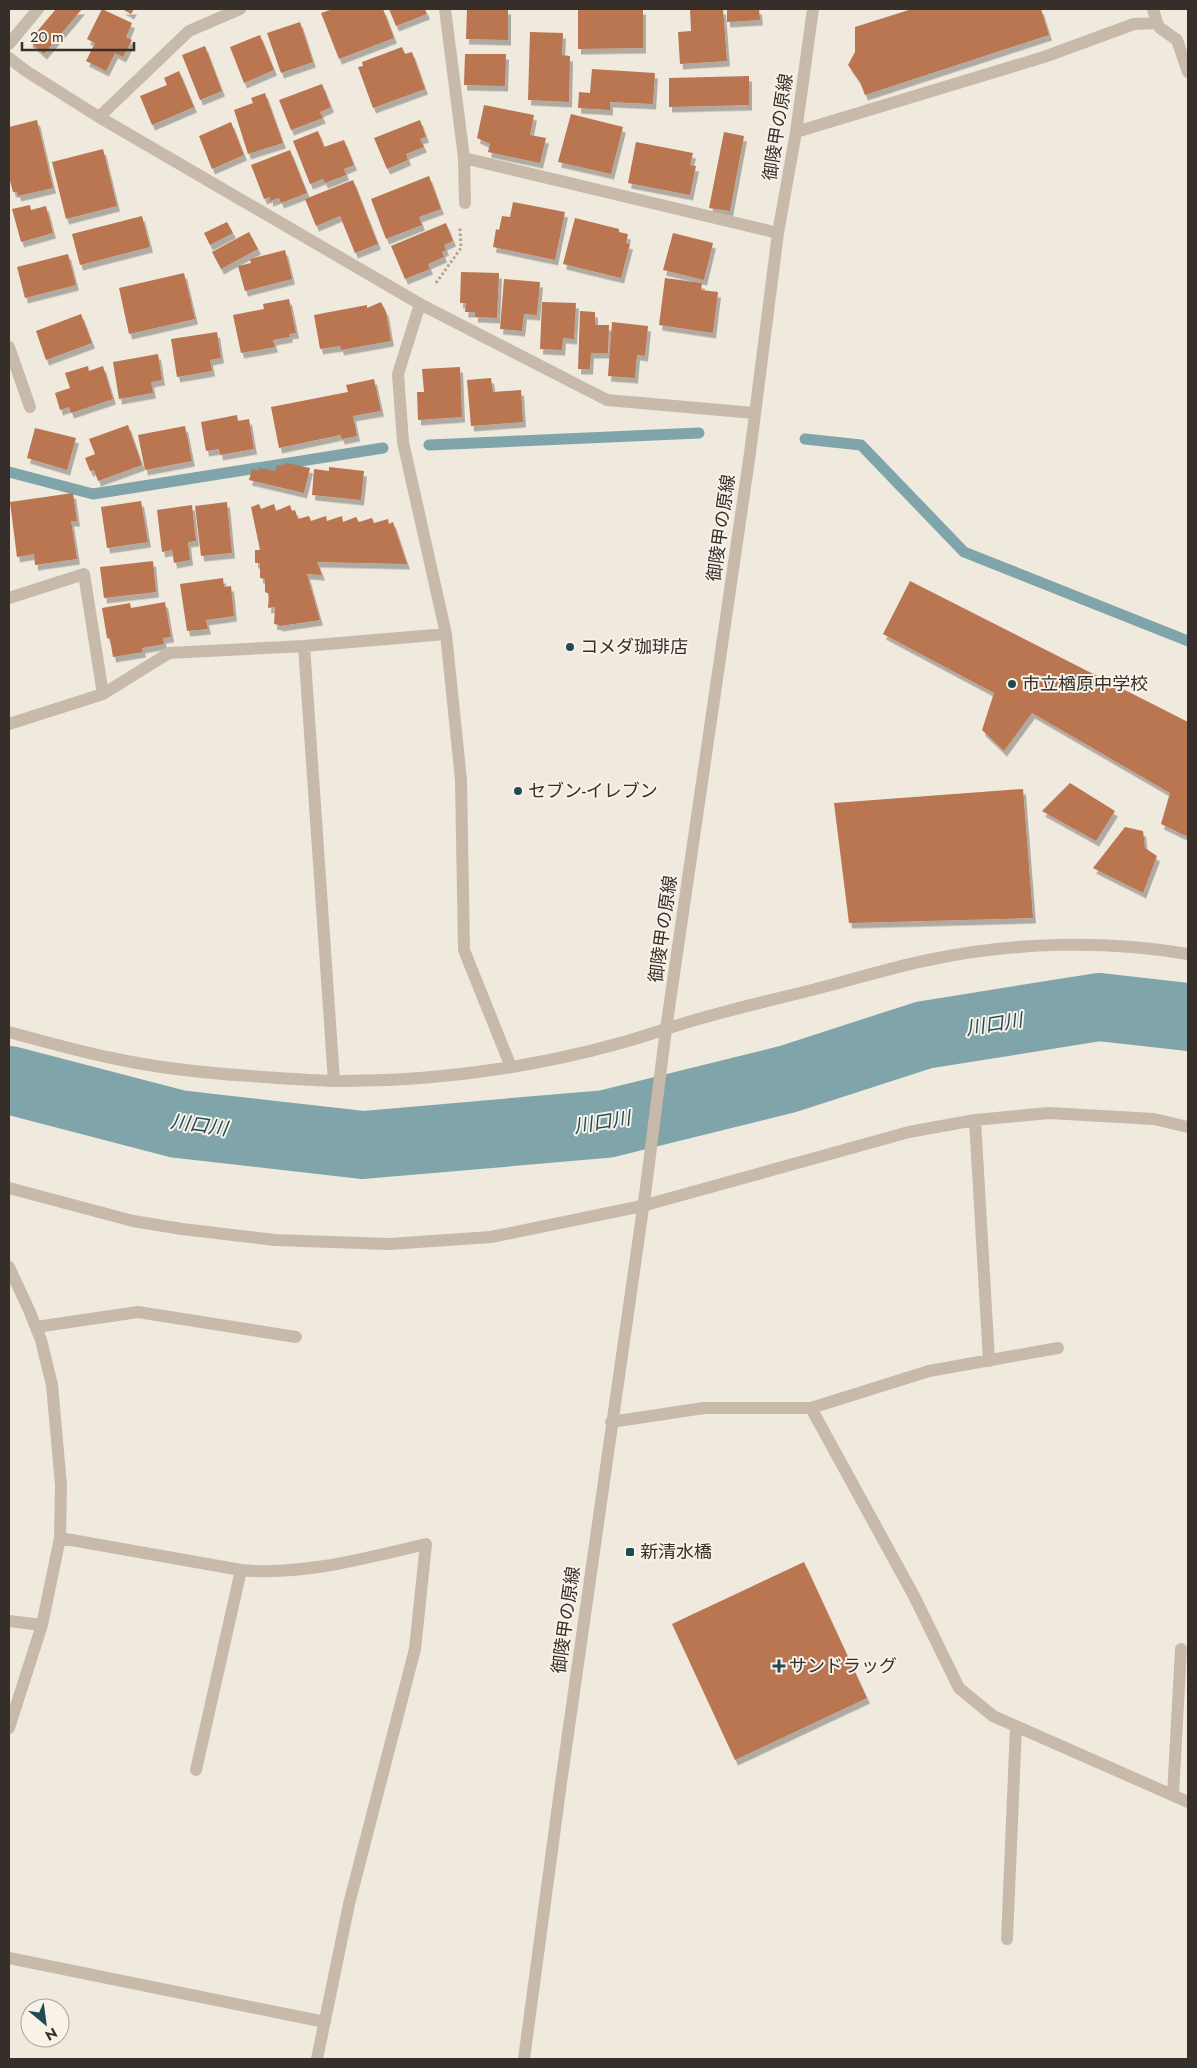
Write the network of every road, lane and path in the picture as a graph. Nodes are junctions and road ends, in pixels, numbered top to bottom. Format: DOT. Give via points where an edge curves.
graph roads {
  1 [pos="38,9"];
  2 [pos="240,9"];
  3 [pos="445,9"];
  4 [pos="813,9"];
  5 [pos="1153,9"];
  6 [pos="1157,23"];
  7 [pos="9,44"];
  8 [pos="9,58"];
  9 [pos="1188,72"];
  10 [pos="99,117"];
  11 [pos="796,132"];
  12 [pos="464,158"];
  13 [pos="465,203"];
  14 [pos="778,233"];
  15 [pos="420,304"];
  16 [pos="9,347"];
  17 [pos="30,408"];
  18 [pos="754,413"];
  19 [pos="9,598"];
  20 [pos="446,634"];
  21 [pos="304,646"];
  22 [pos="103,694"];
  23 [pos="9,724"];
  24 [pos="1188,954"];
  25 [pos="666,1029"];
  26 [pos="9,1032"];
  27 [pos="511,1067"];
  28 [pos="334,1081"];
  29 [pos="975,1120"];
  30 [pos="1188,1127"];
  31 [pos="9,1188"];
  32 [pos="642,1206"];
  33 [pos="9,1267"];
  34 [pos="36,1327"];
  35 [pos="296,1337"];
  36 [pos="1058,1348"];
  37 [pos="989,1361"];
  38 [pos="811,1408"];
  39 [pos="611,1422"];
  40 [pos="60,1538"];
  41 [pos="241,1570"];
  42 [pos="9,1621"];
  43 [pos="42,1625"];
  44 [pos="1181,1649"];
  45 [pos="1016,1727"];
  46 [pos="9,1728"];
  47 [pos="196,1770"];
  48 [pos="1173,1795"];
  49 [pos="1188,1802"];
  50 [pos="1007,1939"];
  51 [pos="9,1958"];
  52 [pos="325,2022"];
  53 [pos="317,2059"];
  54 [pos="524,2059"];
  1 -- 7 [label="street"];
  2 -- 10 [label="street" via="189,31"];
  3 -- 12 [label="street"];
  4 -- 11 [label="street, 御陵甲の原線"];
  5 -- 6 [label="street"];
  6 -- 9 [label="street" via="1177,40"];
  6 -- 11 [label="street" via="1134,24 1044,57"];
  8 -- 10 [label="street"];
  10 -- 15 [label="street"];
  11 -- 14 [label="street, 御陵甲の原線"];
  12 -- 13 [label="street"];
  12 -- 14 [label="street"];
  13 -- 15 [label="path" via="460,210 461,248"];
  14 -- 18 [label="street, 御陵甲の原線"];
  15 -- 18 [label="street" via="607,400"];
  15 -- 20 [label="street" via="398,374 403,442"];
  16 -- 17 [label="street"];
  18 -- 25 [label="street, 御陵甲の原線"];
  19 -- 22 [label="street" via="84,574"];
  20 -- 21 [label="street"];
  20 -- 27 [label="street" via="461,780 464,950"];
  21 -- 22 [label="street" via="169,653"];
  21 -- 28 [label="street"];
  22 -- 23 [label="street"];
  24 -- 25 [label="street" via="1064,945 963,954 711,1014"];
  25 -- 27 [label="street" via="629,1041"];
  25 -- 32 [label="street, 御陵甲の原線"];
  26 -- 28 [label="street" via="112,1058 162,1066"];
  27 -- 28 [label="street" via="392,1079"];
  29 -- 30 [label="street" via="1049,1113 1154,1119"];
  29 -- 32 [label="street" via="909,1132"];
  29 -- 37 [label="street"];
  31 -- 32 [label="street" via="133,1221 182,1229 275,1240 389,1244 491,1237"];
  32 -- 39 [label="street, 御陵甲の原線"];
  33 -- 34 [label="street"];
  34 -- 35 [label="street" via="138,1312"];
  34 -- 40 [label="street" via="52,1385 61,1485"];
  36 -- 37 [label="street"];
  37 -- 38 [label="street" via="929,1371"];
  38 -- 39 [label="street" via="704,1408"];
  38 -- 45 [label="street" via="914,1596 959,1688 993,1716"];
  39 -- 54 [label="street, 御陵甲の原線"];
  40 -- 41 [label="street"];
  40 -- 43 [label="street"];
  41 -- 47 [label="street"];
  41 -- 52 [label="street" via="265,1572 336,1563 426,1544 415,1649 349,1904"];
  42 -- 43 [label="street"];
  43 -- 46 [label="street"];
  44 -- 48 [label="street"];
  45 -- 48 [label="street"];
  45 -- 50 [label="street"];
  48 -- 49 [label="street"];
  51 -- 52 [label="street"];
  52 -- 53 [label="street"];
}
